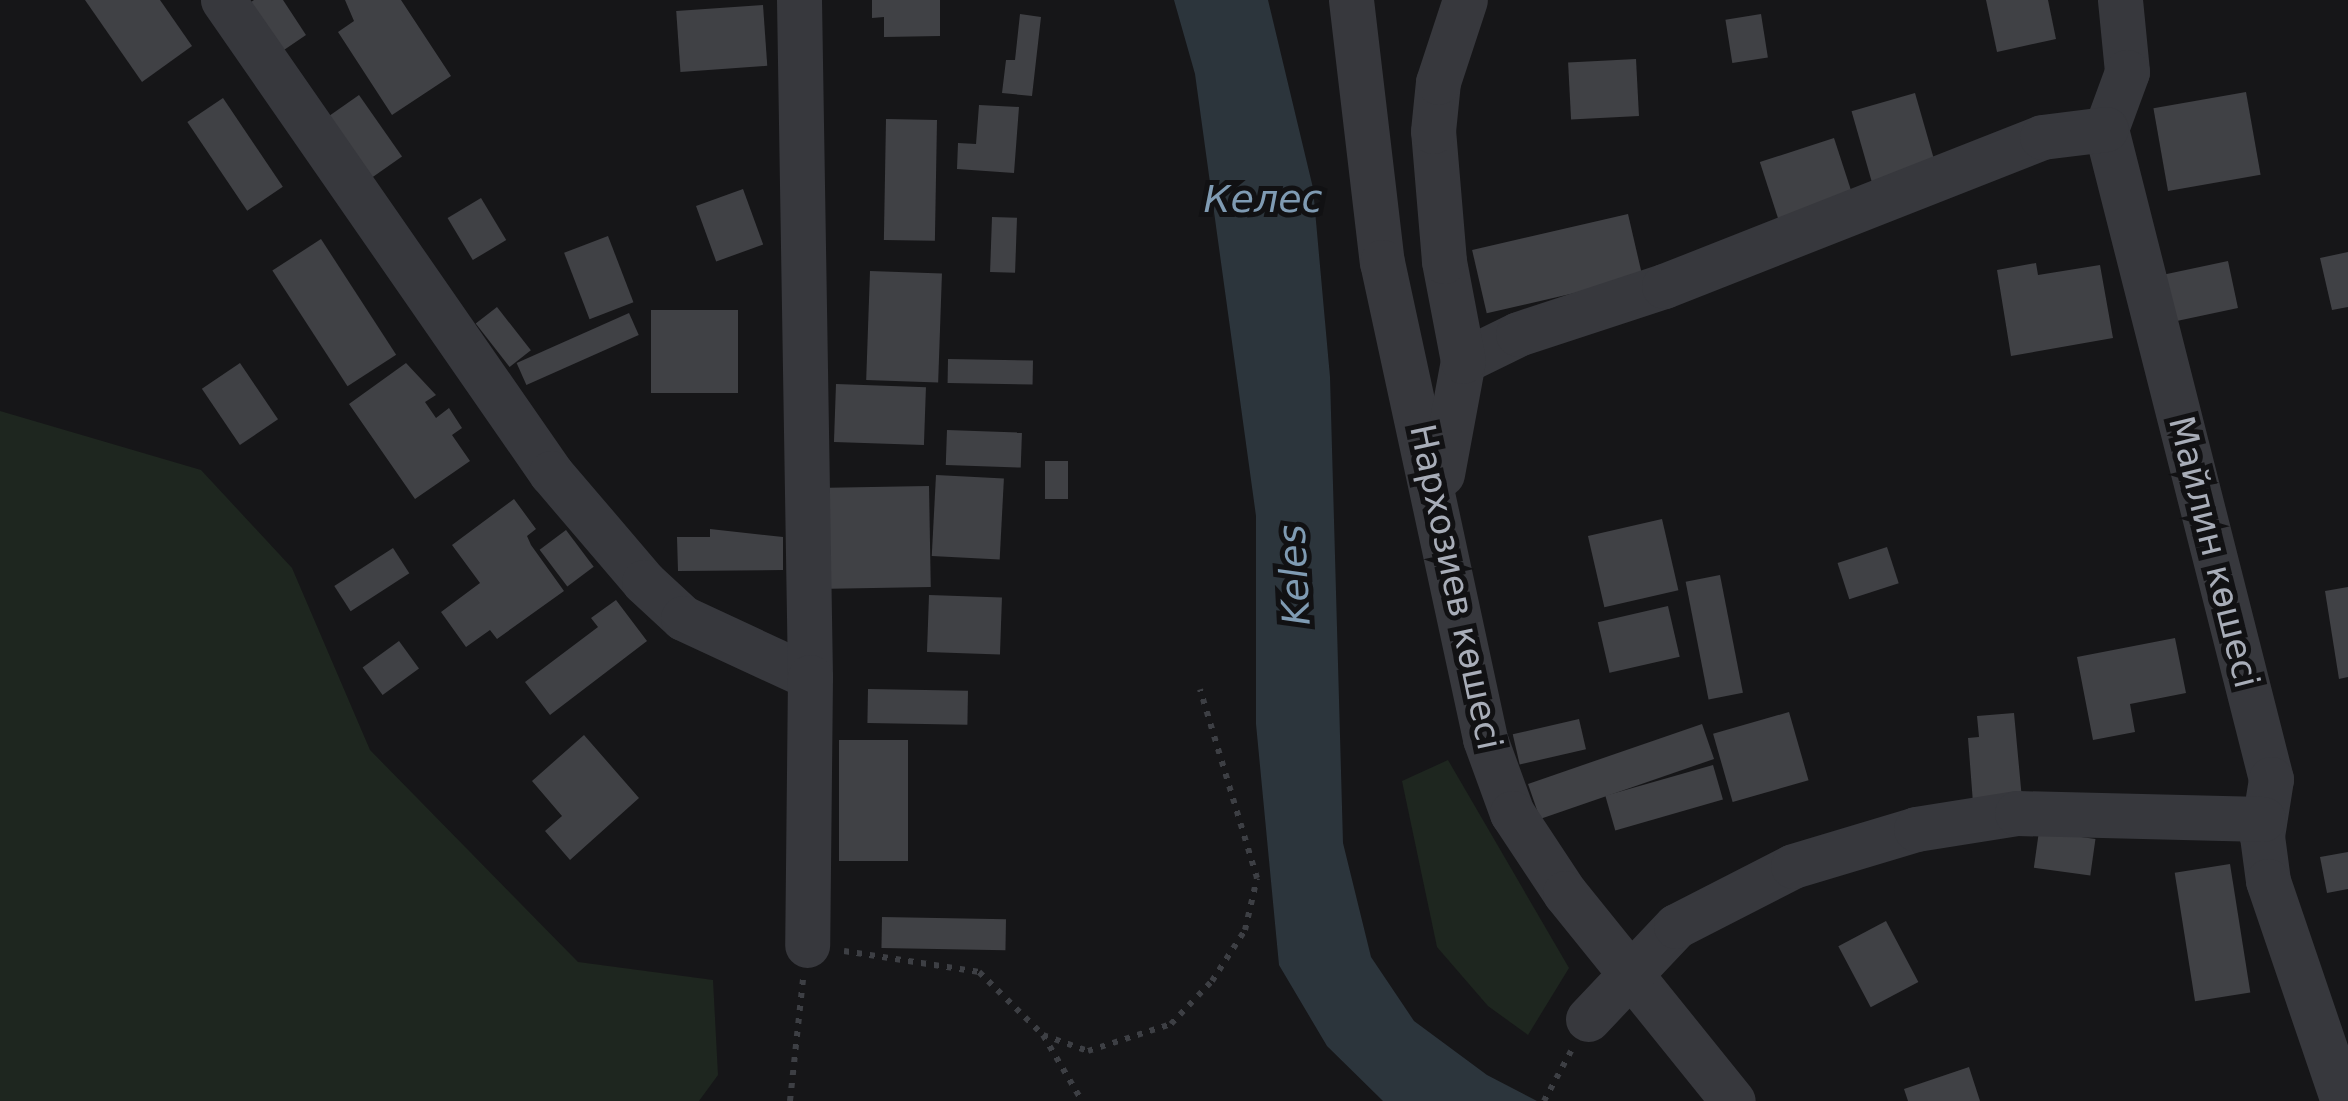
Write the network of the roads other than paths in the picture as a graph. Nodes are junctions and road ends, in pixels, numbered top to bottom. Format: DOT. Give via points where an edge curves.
graph roads {
  1 [pos="223,0"];
  2 [pos="799,0"];
  3 [pos="1351,0"];
  4 [pos="1465,0"];
  5 [pos="2120,0"];
  6 [pos="2106,128"];
  7 [pos="1463,361"];
  8 [pos="1439,504"];
  9 [pos="810,678"];
  10 [pos="2263,818"];
  11 [pos="807,945"];
  12 [pos="1629,974"];
  13 [pos="1588,1019"];
  14 [pos="1733,1101"];
  15 [pos="2343,1101"];
  1 -- 9 [label="street" via="551,473 632,568 683,618"];
  2 -- 9 [label="street"];
  3 -- 8 [label="street, Нархозиев көшесі" via="1382,262"];
  4 -- 7 [label="street" via="1438,82 1433,131 1444,261"];
  5 -- 6 [label="street" via="2127,72"];
  6 -- 7 [label="street" via="2042,137 1664,286 1482,348"];
  6 -- 10 [label="street, Майлин көшесі" via="2272,779"];
  7 -- 8 [label="street" via="1447,426"];
  8 -- 12 [label="street, Нархозиев көшесі" via="1485,739 1512,813"];
  9 -- 11 [label="street"];
  10 -- 12 [label="street" via="2017,813 1916,829 1793,866 1676,926"];
  10 -- 15 [label="street, Майлин көшесі" via="2276,911"];
  12 -- 13 [label="street"];
  12 -- 14 [label="street, Нархозиев көшесі"];
}
